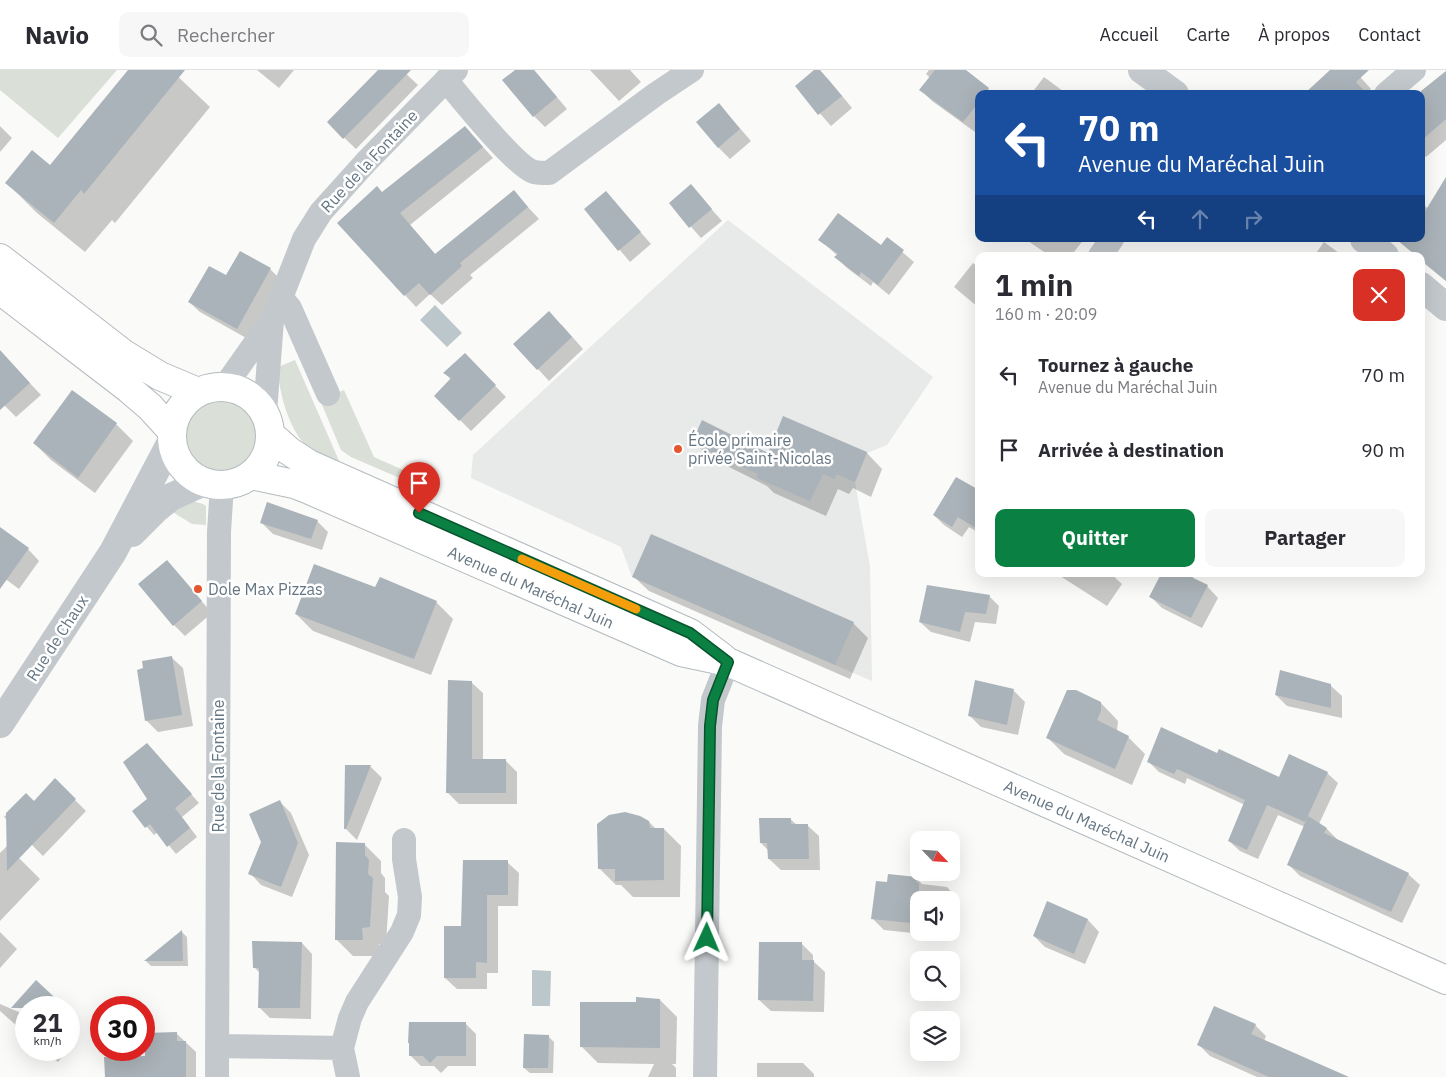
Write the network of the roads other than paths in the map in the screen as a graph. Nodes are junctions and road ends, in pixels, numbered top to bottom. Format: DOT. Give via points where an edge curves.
graph roads {
  1 [pos="692,70"];
  2 [pos="1142,70"];
  3 [pos="1414,70"];
  4 [pos="451,75"];
  5 [pos="1170,90"];
  6 [pos="1391,90"];
  7 [pos="1368,242"];
  8 [pos="1380,252"];
  9 [pos="0,258"];
  10 [pos="1425,289"];
  11 [pos="0,290"];
  12 [pos="1446,307"];
  13 [pos="277,308"];
  14 [pos="225,386"];
  15 [pos="198,392"];
  16 [pos="328,394"];
  17 [pos="268,423"];
  18 [pos="172,436"];
  19 [pos="251,475"];
  20 [pos="213,484"];
  21 [pos="113,552"];
  22 [pos="728,662"];
  23 [pos="0,724"];
  24 [pos="404,840"];
  25 [pos="1446,980"];
  26 [pos="217,1046"];
  27 [pos="342,1048"];
  28 [pos="217,1077"];
  29 [pos="348,1077"];
  30 [pos="705,1077"];
  1 -- 4 [label="street" via="549,173 533,172 521,165 472,112"];
  2 -- 5 [label="street"];
  3 -- 6 [label="street"];
  4 -- 13 [label="street, Rue de la Fontaine" via="321,212 304,239"];
  7 -- 8 [label="street"];
  9 -- 15 [label="main road" via="124,354 160,376"];
  10 -- 12 [label="street"];
  11 -- 18 [label="main road" via="150,406"];
  13 -- 14 [label="street, Rue de la Fontaine"];
  13 -- 16 [label="street" via="290,308"];
  13 -- 17 [label="street, Rue de la Fontaine"];
  14 -- 15 [label="main road"];
  14 -- 17 [label="main road" via="248,394 260,405"];
  15 -- 18 [label="main road" via="182,405 175,417"];
  17 -- 19 [label="main road" via="269,448"];
  17 -- 22 [label="main road, Avenue du Maréchal Juin" via="299,458 690,633"];
  18 -- 20 [label="main road" via="176,456 184,469 197,479"];
  18 -- 21 [label="street, Rue de Chaux"];
  19 -- 20 [label="main road" via="237,483"];
  19 -- 22 [label="main road, Avenue du Maréchal Juin" via="294,484 314,492 681,652"];
  20 -- 21 [label="street, Rue de Chaux" via="171,497"];
  20 -- 26 [label="street, Rue de la Fontaine" via="219,532"];
  21 -- 23 [label="street, Rue de Chaux"];
  22 -- 25 [label="main road, Avenue du Maréchal Juin"];
  22 -- 30 [label="street" via="713,700 710,726"];
  24 -- 27 [label="street" via="409,915 402,932 357,1002"];
  26 -- 27 [label="street"];
  26 -- 28 [label="street, Rue de la Fontaine"];
  27 -- 29 [label="street"];
}
